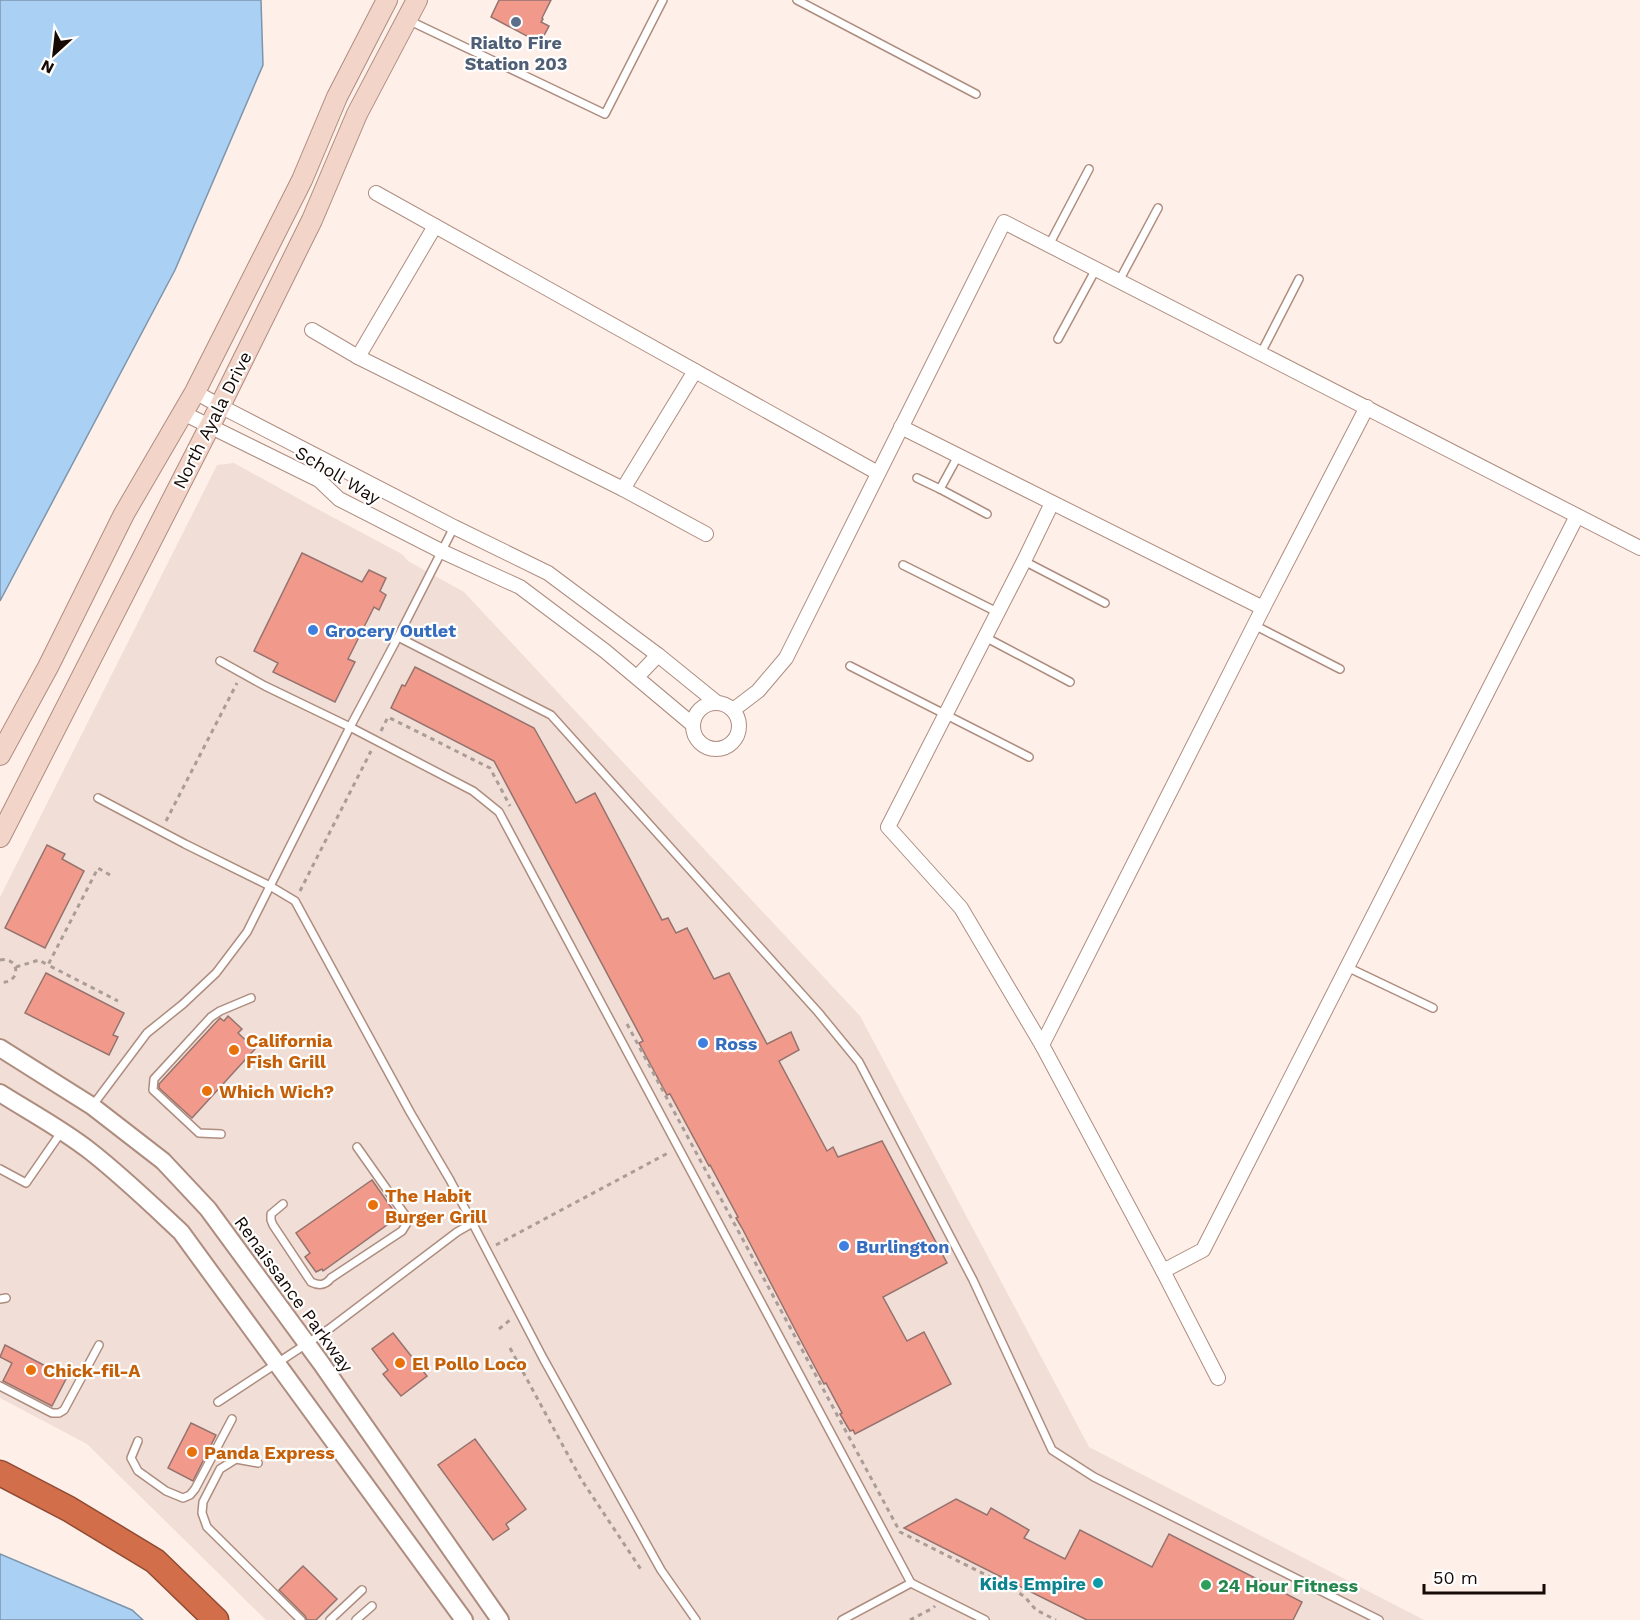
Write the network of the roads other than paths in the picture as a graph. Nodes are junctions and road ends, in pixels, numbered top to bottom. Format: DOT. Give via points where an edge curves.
graph roads {
  1 [pos="387,0"];
  2 [pos="417,0"];
  3 [pos="663,0"];
  4 [pos="797,0"];
  5 [pos="407,19"];
  6 [pos="976,94"];
  7 [pos="1089,169"];
  8 [pos="376,193"];
  9 [pos="1158,208"];
  10 [pos="435,226"];
  11 [pos="1049,245"];
  12 [pos="1096,269"];
  13 [pos="1299,279"];
  14 [pos="1119,281"];
  15 [pos="312,330"];
  16 [pos="1058,339"];
  17 [pos="1262,353"];
  18 [pos="358,357"];
  19 [pos="695,371"];
  20 [pos="195,392"];
  21 [pos="220,406"];
  22 [pos="1367,407"];
  23 [pos="183,413"];
  24 [pos="209,426"];
  25 [pos="901,428"];
  26 [pos="958,456"];
  27 [pos="878,473"];
  28 [pos="917,478"];
  29 [pos="623,489"];
  30 [pos="940,489"];
  31 [pos="1052,503"];
  32 [pos="987,514"];
  33 [pos="1576,516"];
  34 [pos="454,527"];
  35 [pos="706,534"];
  36 [pos="1640,548"];
  37 [pos="441,551"];
  38 [pos="1024,561"];
  39 [pos="903,565"];
  40 [pos="1106,603"];
  41 [pos="1263,608"];
  42 [pos="998,612"];
  43 [pos="1254,625"];
  44 [pos="398,637"];
  45 [pos="984,637"];
  46 [pos="658,656"];
  47 [pos="220,661"];
  48 [pos="850,666"];
  49 [pos="1340,669"];
  50 [pos="637,677"];
  51 [pos="1070,682"];
  52 [pos="716,702"];
  53 [pos="733,710"];
  54 [pos="945,714"];
  55 [pos="692,724"];
  56 [pos="350,727"];
  57 [pos="0,755"];
  58 [pos="1029,757"];
  59 [pos="98,798"];
  60 [pos="0,837"];
  61 [pos="270,886"];
  62 [pos="1347,967"];
  63 [pos="251,998"];
  64 [pos="1433,1008"];
  65 [pos="1042,1046"];
  66 [pos="0,1048"];
  67 [pos="0,1094"];
  68 [pos="92,1106"];
  69 [pos="62,1131"];
  70 [pos="221,1134"];
  71 [pos="357,1147"];
  72 [pos="0,1169"];
  73 [pos="283,1203"];
  74 [pos="471,1224"];
  75 [pos="1163,1271"];
  76 [pos="306,1344"];
  77 [pos="99,1345"];
  78 [pos="276,1364"];
  79 [pos="1218,1378"];
  80 [pos="0,1386"];
  81 [pos="218,1402"];
  82 [pos="232,1419"];
  83 [pos="138,1441"];
  84 [pos="258,1463"];
  85 [pos="0,1473"];
  86 [pos="911,1583"];
  87 [pos="362,1590"];
  88 [pos="372,1606"];
  89 [pos="216,1620"];
  90 [pos="301,1620"];
  91 [pos="330,1620"];
  92 [pos="356,1620"];
  93 [pos="464,1620"];
  94 [pos="500,1620"];
  95 [pos="696,1620"];
  96 [pos="842,1620"];
  97 [pos="986,1620"];
  98 [pos="1379,1620"];
  1 -- 20 [label="main road, North Ayala Drive"];
  2 -- 5 [label="main road, North Ayala Drive"];
  3 -- 5 [label="lane" via="605,114"];
  4 -- 6 [label="lane"];
  5 -- 21 [label="main road, North Ayala Drive" via="357,114 312,220"];
  7 -- 11 [label="lane"];
  8 -- 10 [label="street"];
  9 -- 14 [label="lane"];
  10 -- 18 [label="street"];
  10 -- 19 [label="street"];
  11 -- 12 [label="street"];
  11 -- 25 [label="street" via="1004,222"];
  12 -- 14 [label="street"];
  12 -- 16 [label="lane"];
  13 -- 17 [label="lane"];
  14 -- 17 [label="street"];
  15 -- 18 [label="street"];
  17 -- 22 [label="street"];
  18 -- 29 [label="street"];
  19 -- 27 [label="street"];
  19 -- 29 [label="street"];
  20 -- 21 [label="street, Scholl Way"];
  20 -- 23 [label="main road, North Ayala Drive"];
  21 -- 24 [label="main road, North Ayala Drive"];
  21 -- 34 [label="street, Scholl Way"];
  22 -- 33 [label="street"];
  22 -- 41 [label="street"];
  23 -- 24 [label="street, Scholl Way"];
  23 -- 57 [label="main road, North Ayala Drive" via="124,514"];
  24 -- 37 [label="street, Scholl Way" via="319,480 339,500"];
  24 -- 60 [label="main road, North Ayala Drive"];
  25 -- 26 [label="street"];
  25 -- 27 [label="street"];
  26 -- 30 [label="lane"];
  26 -- 31 [label="street"];
  27 -- 53 [label="street" via="786,658 758,691"];
  28 -- 30 [label="lane"];
  29 -- 35 [label="street"];
  30 -- 32 [label="lane"];
  31 -- 38 [label="street"];
  31 -- 41 [label="street"];
  33 -- 36 [label="street"];
  33 -- 62 [label="street"];
  34 -- 37 [label="lane"];
  34 -- 46 [label="street, Scholl Way" via="548,573"];
  37 -- 44 [label="lane"];
  37 -- 50 [label="street, Scholl Way" via="520,587"];
  38 -- 40 [label="lane"];
  38 -- 42 [label="street"];
  39 -- 42 [label="lane"];
  41 -- 43 [label="street"];
  42 -- 45 [label="street"];
  43 -- 49 [label="lane"];
  43 -- 65 [label="street"];
  44 -- 56 [label="lane"];
  44 -- 98 [label="lane" via="551,715 859,1062 973,1280 1052,1450 1094,1477"];
  45 -- 51 [label="lane"];
  45 -- 54 [label="street"];
  46 -- 50 [label="street"];
  46 -- 52 [label="street, Scholl Way"];
  47 -- 56 [label="lane"];
  48 -- 54 [label="lane"];
  50 -- 55 [label="street, Scholl Way"];
  52 -- 53 [label="street"];
  52 -- 55 [label="street" via="702,706"];
  53 -- 55 [label="street" via="739,729 725,747 717,749 702,744"];
  54 -- 58 [label="lane"];
  54 -- 65 [label="street" via="888,827 961,908"];
  56 -- 61 [label="lane"];
  56 -- 86 [label="lane" via="473,791 499,812"];
  59 -- 61 [label="lane"];
  61 -- 68 [label="lane" via="247,933 216,973 147,1033"];
  61 -- 74 [label="lane" via="295,901"];
  62 -- 64 [label="lane"];
  62 -- 75 [label="street" via="1203,1250"];
  63 -- 70 [label="lane" via="211,1017 154,1079 153,1090 200,1133"];
  65 -- 75 [label="street"];
  66 -- 68 [label="street, Renaissance Parkway"];
  67 -- 69 [label="street"];
  68 -- 76 [label="street, Renaissance Parkway" via="163,1161 208,1209"];
  69 -- 72 [label="lane" via="26,1183"];
  69 -- 78 [label="street" via="90,1150 181,1232"];
  71 -- 73 [label="lane" via="405,1215 407,1223 402,1231 317,1285 311,1282 273,1225 272,1214"];
  74 -- 76 [label="lane"];
  74 -- 95 [label="lane" via="661,1570"];
  75 -- 79 [label="street"];
  76 -- 78 [label="lane"];
  76 -- 94 [label="street, Renaissance Parkway"];
  77 -- 80 [label="lane" via="59,1413"];
  78 -- 81 [label="lane"];
  78 -- 93 [label="street"];
  82 -- 83 [label="lane" via="195,1489 183,1498 138,1471 131,1458"];
  84 -- 90 [label="lane" via="236,1459 220,1469 203,1502 202,1513 207,1527"];
  85 -- 89 [label="highway" via="155,1561"];
  86 -- 96 [label="lane"];
  86 -- 97 [label="lane"];
  87 -- 91 [label="lane"];
  88 -- 92 [label="lane"];
}
